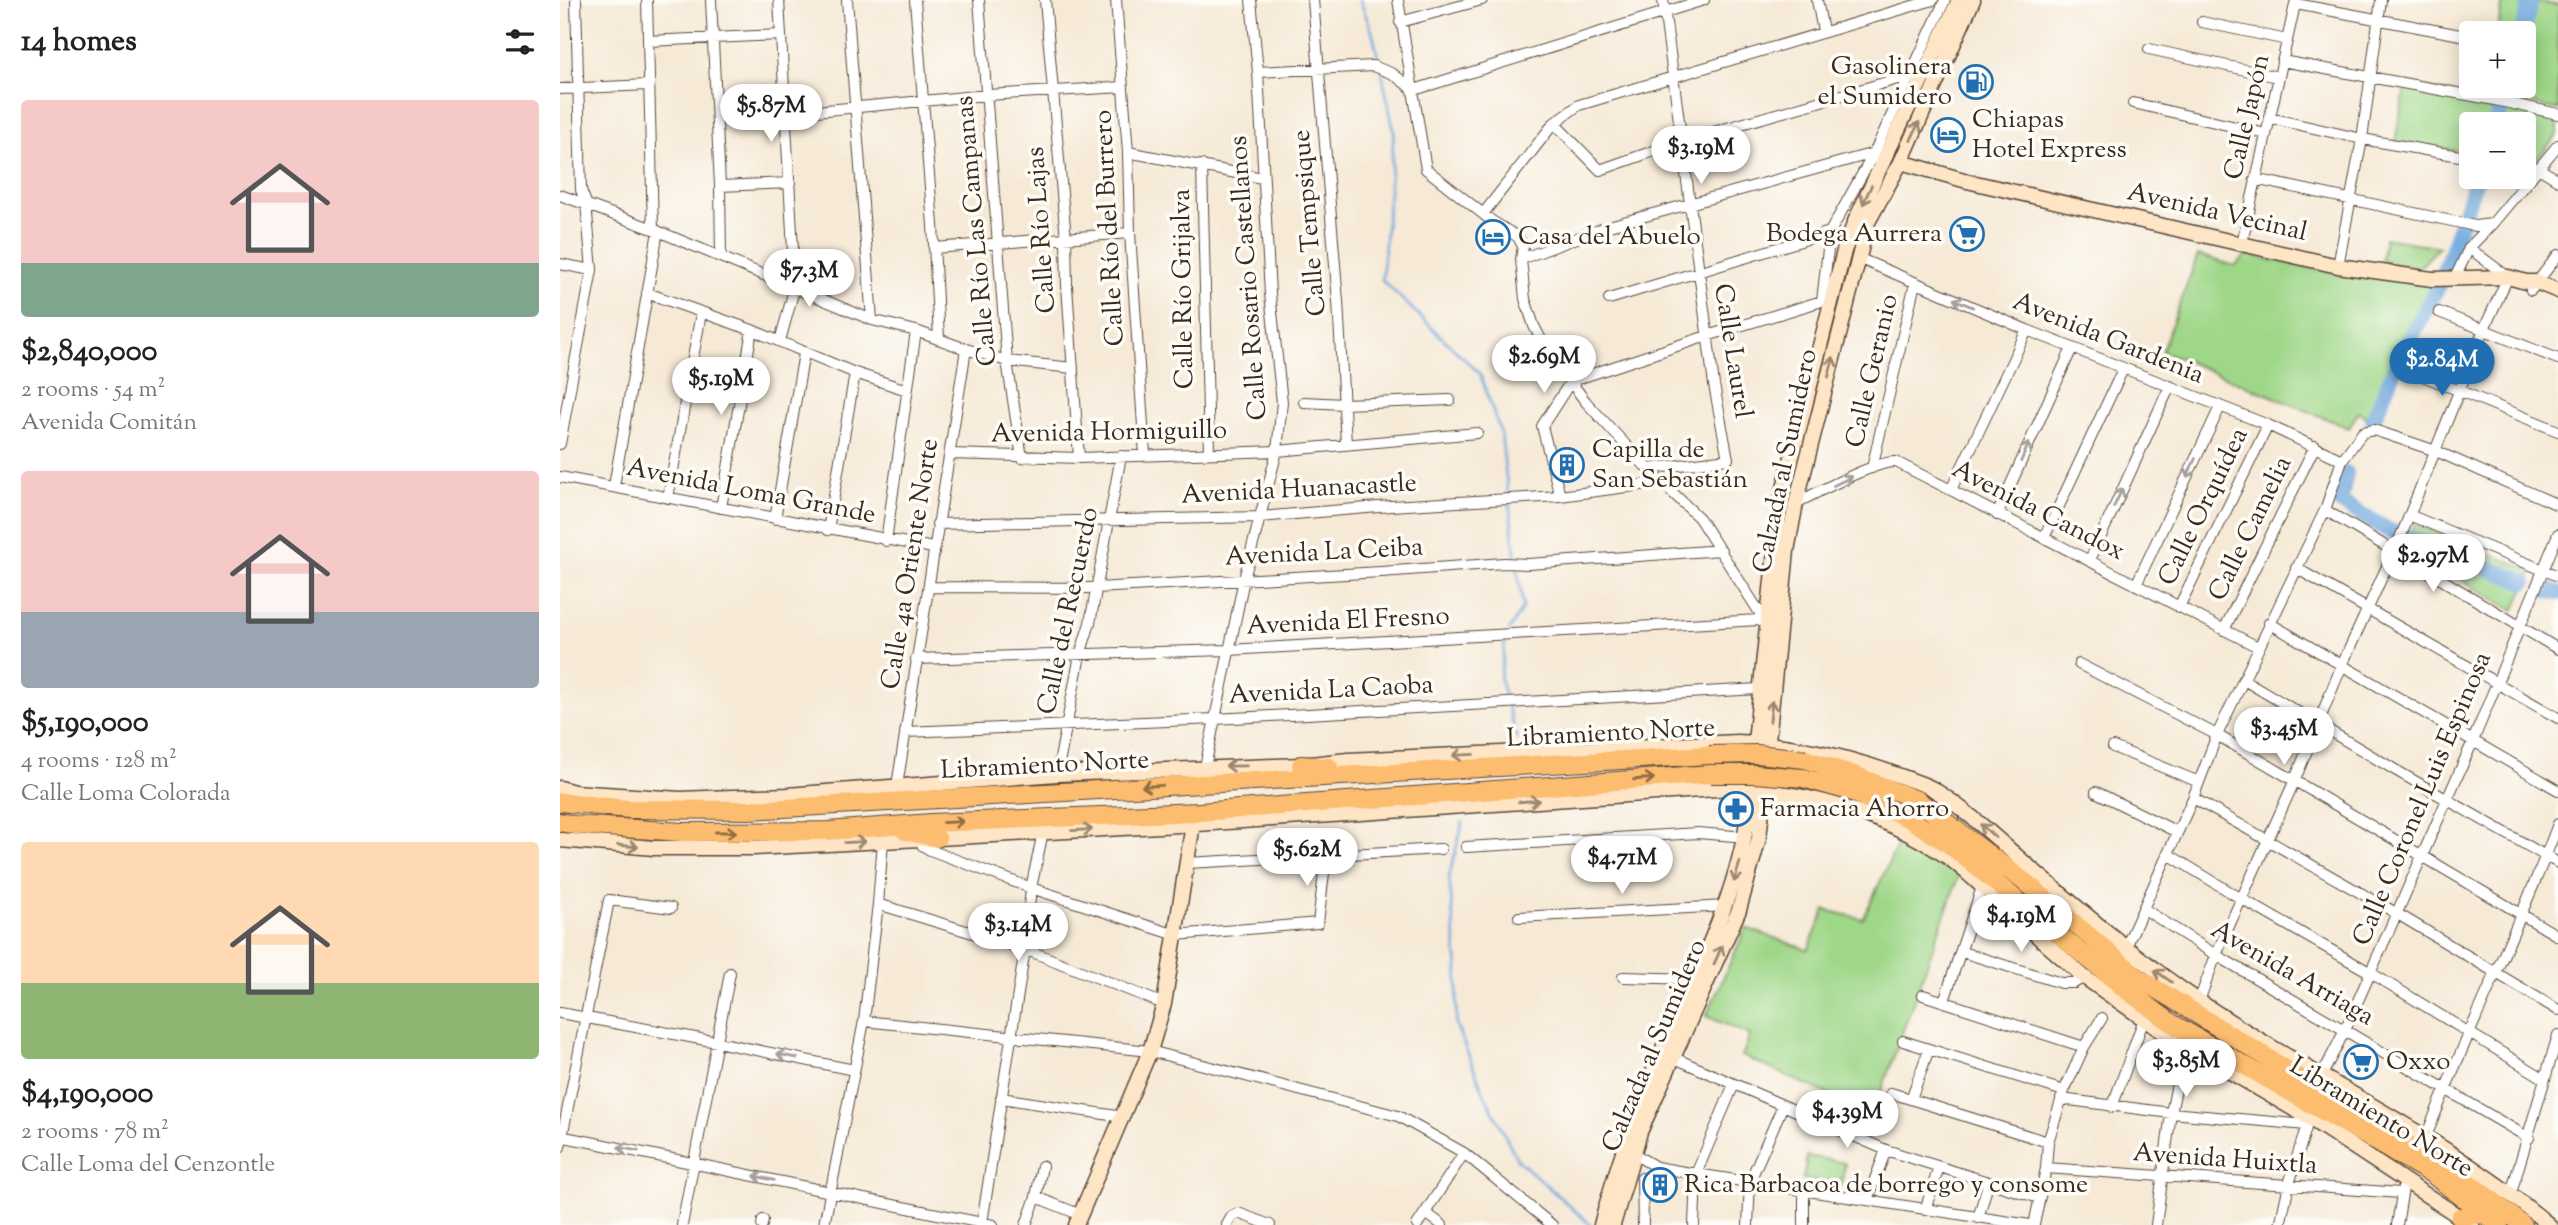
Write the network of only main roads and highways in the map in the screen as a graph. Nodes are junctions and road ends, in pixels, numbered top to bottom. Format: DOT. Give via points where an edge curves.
graph roads {
  1 [pos="1301,765"];
  2 [pos="1399,772"];
  3 [pos="927,784"];
  4 [pos="1405,798"];
  5 [pos="881,801"];
  6 [pos="560,802"];
  7 [pos="1370,812"];
  8 [pos="560,822"];
  9 [pos="885,833"];
  10 [pos="937,838"];
  11 [pos="2250,1049"];
  12 [pos="2299,1063"];
  13 [pos="2248,1069"];
  14 [pos="2260,1088"];
  15 [pos="2479,1220"];
  16 [pos="2523,1225"];
  1 -- 2 [label="highway"];
  2 -- 5 [label="highway, Libramiento Norte, one-way"];
  2 -- 11 [label="highway, Libramiento Norte, bridge" via="1703,749 1805,759 1844,771 1917,800 2034,888 2140,979"];
  3 -- 5 [label="highway"];
  4 -- 7 [label="highway"];
  9 -- 4 [label="highway, Libramiento Norte, one-way"];
  4 -- 13 [label="highway, Libramiento Norte, one-way, bridge" via="1707,782 1755,774 1804,778 1853,792 1910,819 1950,845 2129,992"];
  5 -- 6 [label="highway, Libramiento Norte" via="748,810 628,809"];
  8 -- 9 [label="highway, Libramiento Norte, one-way" via="682,832"];
  9 -- 10 [label="highway"];
  11 -- 12 [label="highway"];
  11 -- 16 [label="highway, Libramiento Norte" via="2480,1191"];
  13 -- 14 [label="highway"];
  13 -- 15 [label="highway, Libramiento Norte" via="2432,1174"];
}
